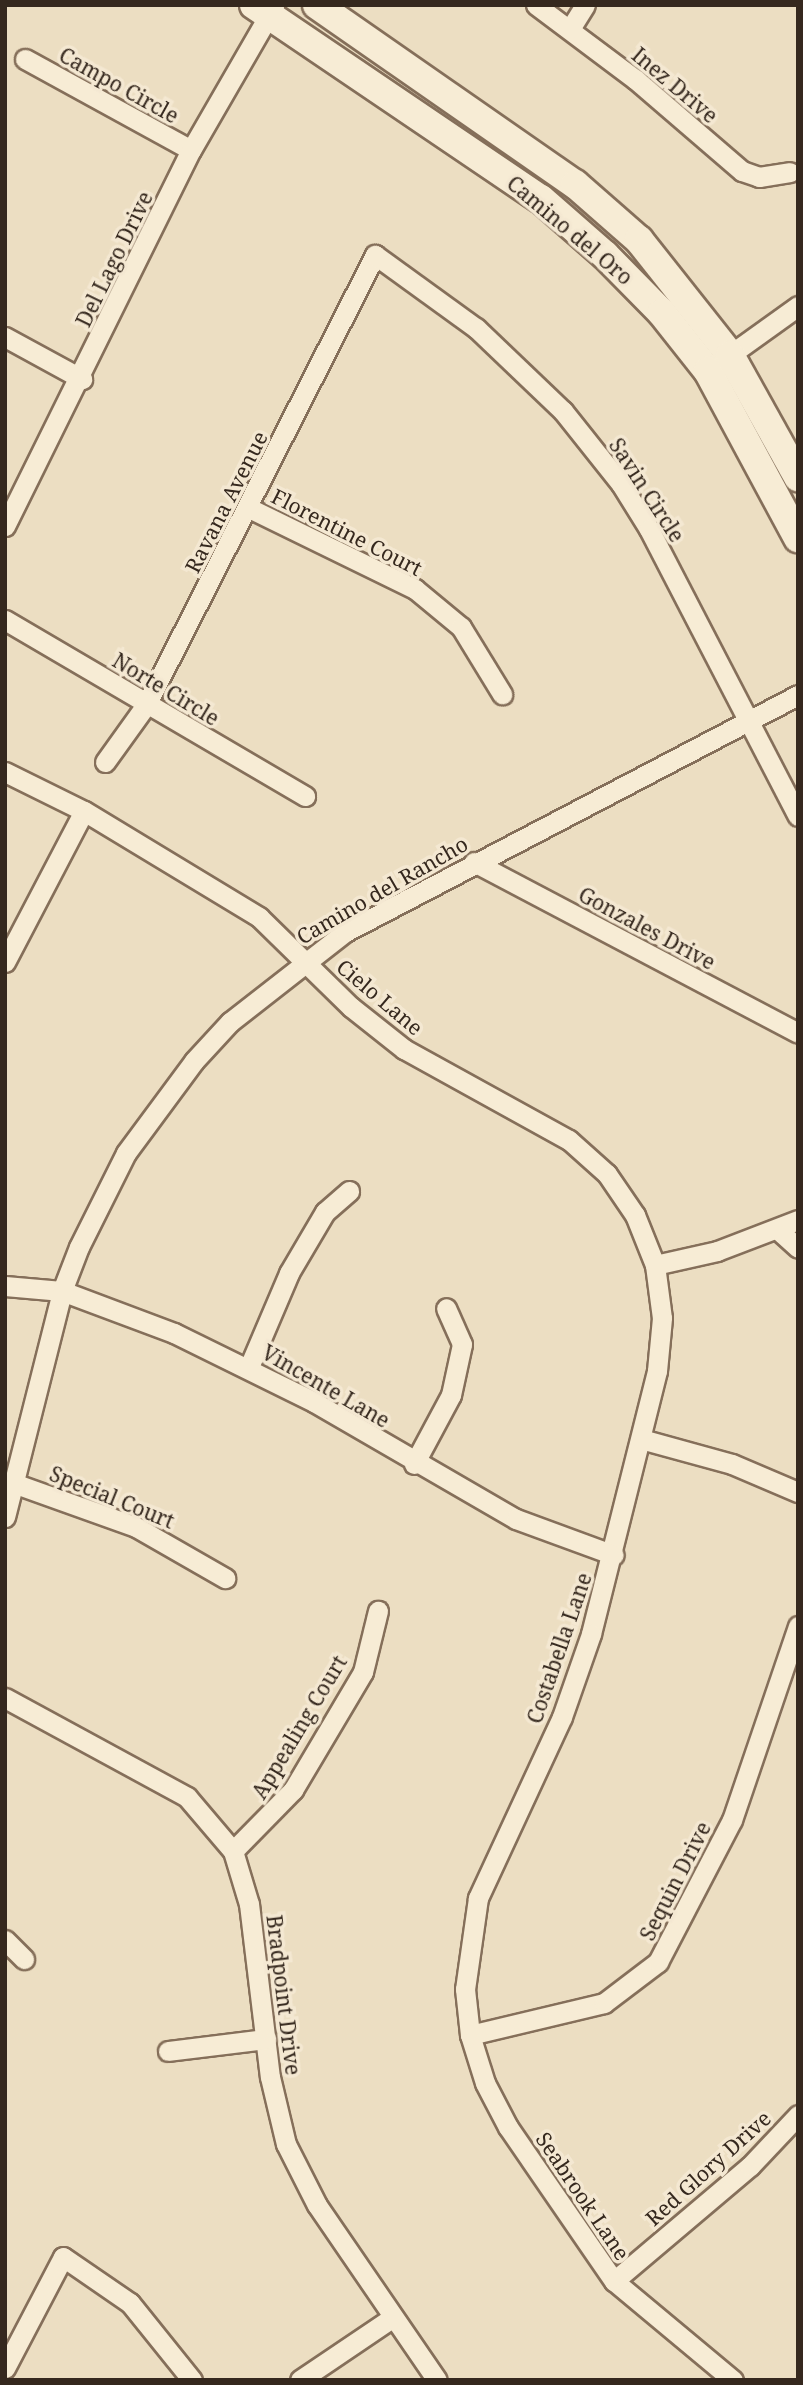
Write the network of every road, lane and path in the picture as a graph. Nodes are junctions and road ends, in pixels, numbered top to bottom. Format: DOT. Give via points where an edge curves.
graph roads {
  1 [pos="317,5"];
  2 [pos="536,5"];
  3 [pos="585,5"];
  4 [pos="265,8"];
  5 [pos="569,29"];
  6 [pos="25,59"];
  7 [pos="191,150"];
  8 [pos="790,172"];
  9 [pos="375,255"];
  10 [pos="798,306"];
  11 [pos="5,337"];
  12 [pos="719,363"];
  13 [pos="82,379"];
  14 [pos="798,477"];
  15 [pos="249,508"];
  16 [pos="5,526"];
  17 [pos="798,538"];
  18 [pos="5,620"];
  19 [pos="502,694"];
  20 [pos="798,695"];
  21 [pos="146,705"];
  22 [pos="750,719"];
  23 [pos="106,762"];
  24 [pos="5,772"];
  25 [pos="305,796"];
  26 [pos="84,811"];
  27 [pos="798,816"];
  28 [pos="474,862"];
  29 [pos="303,960"];
  30 [pos="5,962"];
  31 [pos="798,1033"];
  32 [pos="349,1191"];
  33 [pos="798,1220"];
  34 [pos="777,1229"];
  35 [pos="798,1248"];
  36 [pos="655,1265"];
  37 [pos="5,1286"];
  38 [pos="62,1291"];
  39 [pos="446,1308"];
  40 [pos="249,1367"];
  41 [pos="641,1438"];
  42 [pos="414,1464"];
  43 [pos="16,1484"];
  44 [pos="798,1492"];
  45 [pos="5,1517"];
  46 [pos="614,1555"];
  47 [pos="225,1578"];
  48 [pos="378,1611"];
  49 [pos="798,1626"];
  50 [pos="5,1698"];
  51 [pos="233,1851"];
  52 [pos="5,1940"];
  53 [pos="24,1959"];
  54 [pos="470,2035"];
  55 [pos="265,2039"];
  56 [pos="168,2051"];
  57 [pos="798,2115"];
  58 [pos="614,2281"];
  59 [pos="392,2318"];
  60 [pos="5,2368"];
  61 [pos="192,2380"];
  62 [pos="300,2380"];
  63 [pos="436,2380"];
  64 [pos="733,2380"];
  1 -- 12 [label="street, Camino del Oro" via="575,184 639,240"];
  2 -- 5 [label="street, Inez Drive"];
  3 -- 5 [label="street"];
  4 -- 7 [label="street, Del Lago Drive"];
  4 -- 12 [label="street, Camino del Oro" via="541,200"];
  5 -- 8 [label="street, Inez Drive" via="742,172 759,177"];
  6 -- 7 [label="street, Campo Circle"];
  7 -- 13 [label="street, Del Lago Drive"];
  9 -- 15 [label="street, Ravana Avenue"];
  9 -- 22 [label="street, Savin Circle" via="476,328 563,411 649,529"];
  10 -- 12 [label="street"];
  11 -- 13 [label="street"];
  12 -- 14 [label="street, Camino del Oro"];
  12 -- 17 [label="street, Camino del Oro"];
  13 -- 16 [label="street, Del Lago Drive"];
  15 -- 19 [label="street, Florentine Court" via="415,589 461,627"];
  15 -- 21 [label="street, Ravana Avenue"];
  18 -- 21 [label="street, Norte Circle"];
  20 -- 22 [label="street, Camino del Rancho"];
  21 -- 23 [label="street, Ravana Avenue"];
  21 -- 25 [label="street, Norte Circle"];
  22 -- 27 [label="street, Savin Circle"];
  22 -- 28 [label="street, Camino del Rancho"];
  24 -- 26 [label="street, Cielo Lane"];
  26 -- 29 [label="street, Cielo Lane" via="259,917"];
  26 -- 30 [label="street"];
  28 -- 29 [label="street, Camino del Rancho"];
  28 -- 31 [label="street, Gonzales Drive"];
  29 -- 36 [label="street, Cielo Lane" via="404,1049 569,1140 607,1174 635,1215"];
  29 -- 38 [label="street, Camino del Rancho" via="194,1061 126,1153"];
  32 -- 40 [label="street" via="326,1212 289,1273"];
  33 -- 34 [label="street"];
  34 -- 35 [label="street"];
  34 -- 36 [label="street"];
  36 -- 41 [label="street, Costabella Lane" via="662,1318"];
  37 -- 38 [label="street, Vincente Lane"];
  38 -- 40 [label="street, Vincente Lane"];
  38 -- 43 [label="street, Camino del Rancho"];
  39 -- 42 [label="street" via="463,1344 451,1395"];
  40 -- 42 [label="street, Vincente Lane"];
  41 -- 44 [label="street" via="732,1464"];
  41 -- 46 [label="street, Costabella Lane"];
  42 -- 46 [label="street, Vincente Lane" via="516,1519"];
  43 -- 45 [label="street, Camino del Rancho"];
  43 -- 47 [label="street, Special Court" via="136,1527"];
  46 -- 54 [label="street, Costabella Lane" via="562,1717 478,1898 465,1989"];
  48 -- 51 [label="street, Appealing Court" via="363,1672 293,1790"];
  49 -- 54 [label="street, Sequin Drive" via="732,1820 659,1962 604,2003"];
  50 -- 51 [label="street, Bradpoint Drive" via="187,1797"];
  51 -- 55 [label="street, Bradpoint Drive" via="249,1904"];
  52 -- 53 [label="street"];
  54 -- 58 [label="street, Seabrook Lane" via="485,2083 509,2127"];
  55 -- 56 [label="street"];
  55 -- 59 [label="street, Bradpoint Drive" via="286,2144 317,2205"];
  57 -- 58 [label="street, Red Glory Drive" via="750,2166"];
  58 -- 64 [label="street, Seabrook Lane"];
  59 -- 62 [label="street"];
  59 -- 63 [label="street, Bradpoint Drive"];
  60 -- 61 [label="street" via="63,2257 130,2303"];
}
